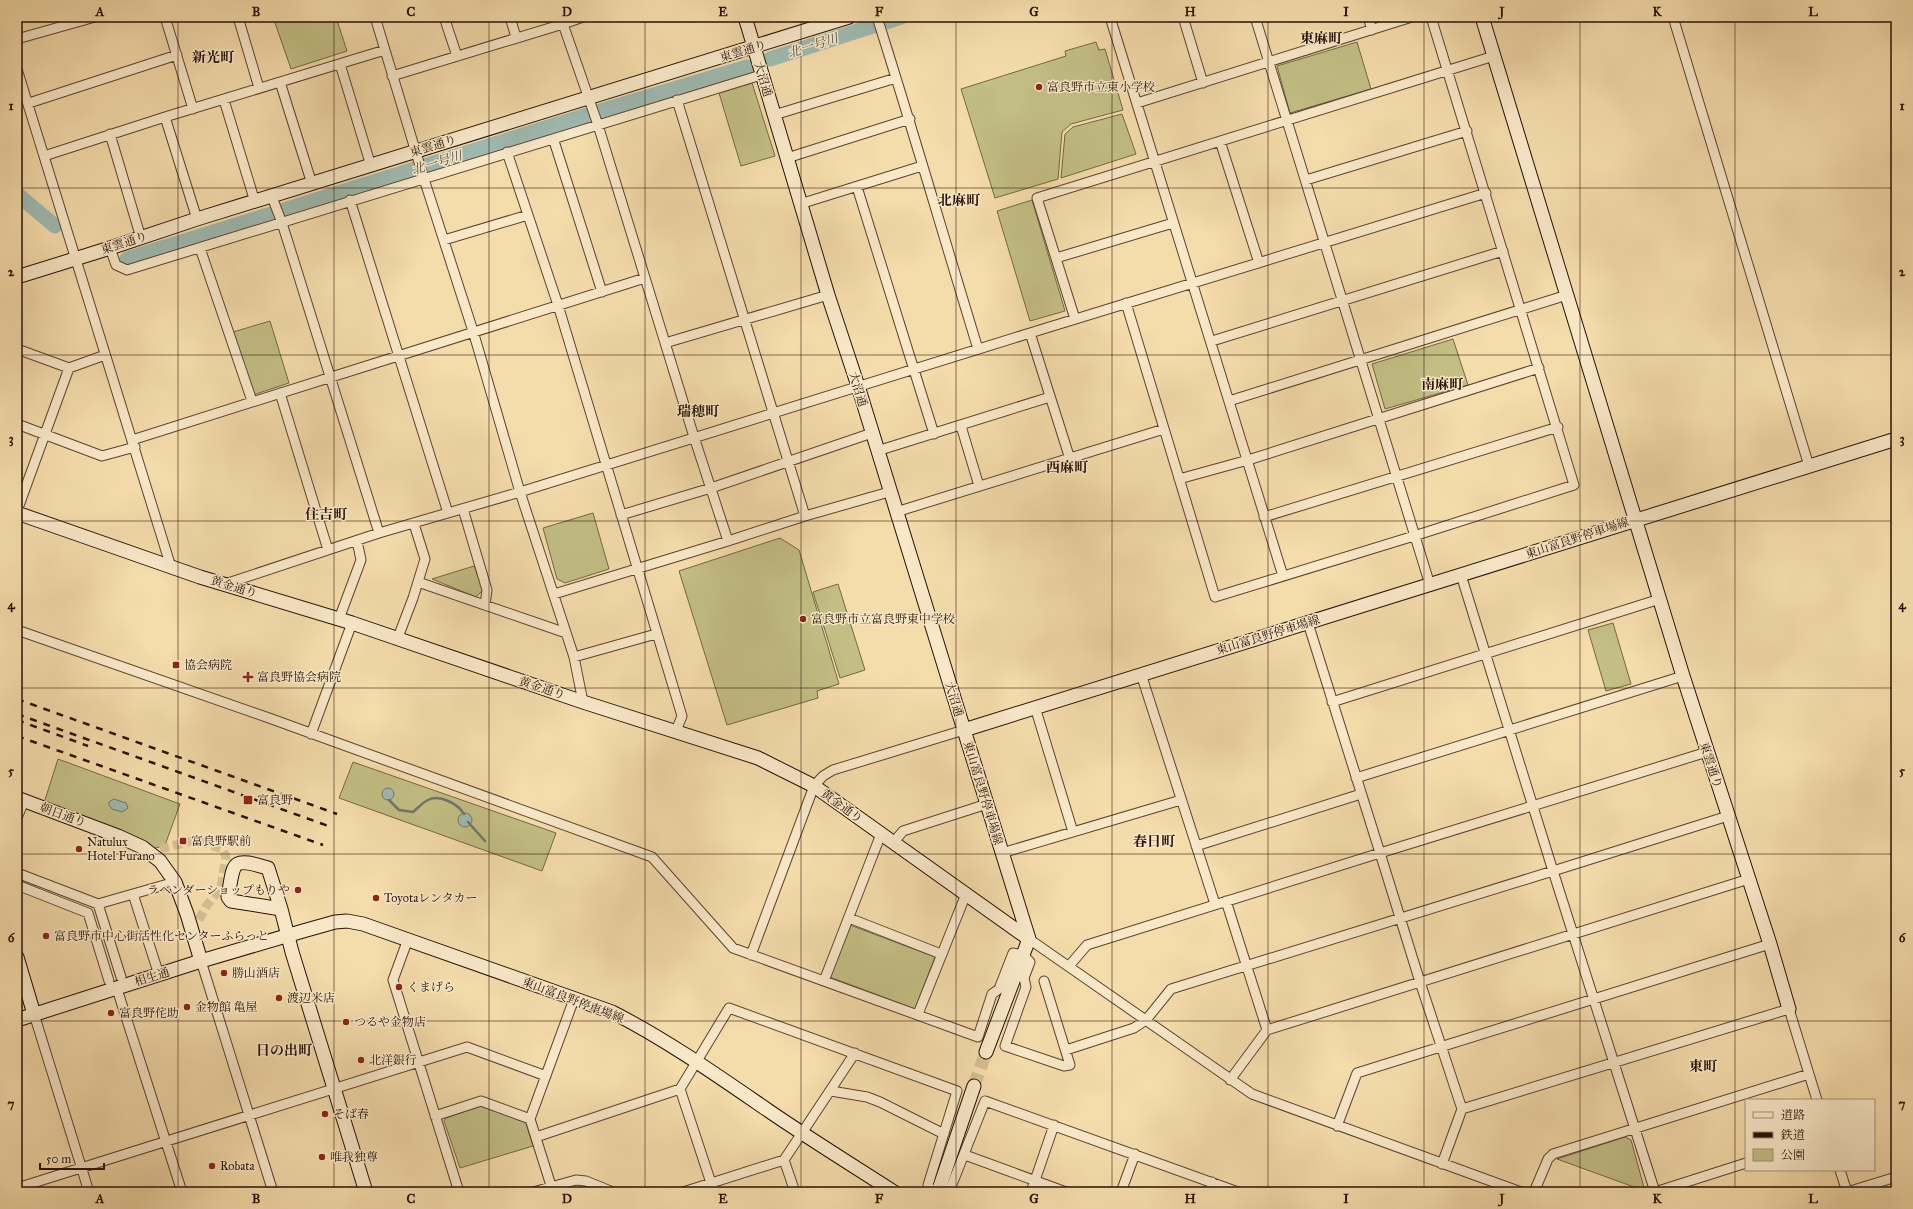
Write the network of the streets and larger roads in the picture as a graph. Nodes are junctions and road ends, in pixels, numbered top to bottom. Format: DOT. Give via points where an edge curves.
graph roads {
  1 [pos="95,17"];
  2 [pos="165,17"];
  3 [pos="238,17"];
  4 [pos="375,17"];
  5 [pos="444,17"];
  6 [pos="510,17"];
  7 [pos="583,17"];
  8 [pos="744,17"];
  9 [pos="849,17"];
  10 [pos="1110,17"];
  11 [pos="1183,17"];
  12 [pos="1255,17"];
  13 [pos="1368,17"];
  14 [pos="1412,17"];
  15 [pos="1432,17"];
  16 [pos="1482,17"];
  17 [pos="1673,17"];
  18 [pos="878,19"];
  19 [pos="562,24"];
  20 [pos="1372,30"];
  21 [pos="516,37"];
  22 [pos="17,39"];
  23 [pos="754,48"];
  24 [pos="385,50"];
  25 [pos="177,55"];
  26 [pos="457,56"];
  27 [pos="1494,56"];
  28 [pos="1269,62"];
  29 [pos="340,64"];
  30 [pos="17,69"];
  31 [pos="1448,70"];
  32 [pos="761,75"];
  33 [pos="392,76"];
  34 [pos="896,78"];
  35 [pos="280,82"];
  36 [pos="1203,83"];
  37 [pos="259,88"];
  38 [pos="224,100"];
  39 [pos="677,100"];
  40 [pos="29,103"];
  41 [pos="1137,103"];
  42 [pos="590,104"];
  43 [pos="193,109"];
  44 [pos="774,115"];
  45 [pos="165,117"];
  46 [pos="910,119"];
  47 [pos="1287,120"];
  48 [pos="596,121"];
  49 [pos="1467,131"];
  50 [pos="110,134"];
  51 [pos="554,141"];
  52 [pos="1220,141"];
  53 [pos="507,152"];
  54 [pos="44,156"];
  55 [pos="417,157"];
  56 [pos="787,158"];
  57 [pos="1155,161"];
  58 [pos="371,166"];
  59 [pos="922,166"];
  60 [pos="423,176"];
  61 [pos="1306,180"];
  62 [pos="312,184"];
  63 [pos="857,187"];
  64 [pos="1486,193"];
  65 [pos="350,200"];
  66 [pos="255,202"];
  67 [pos="800,204"];
  68 [pos="277,211"];
  69 [pos="528,215"];
  70 [pos="197,219"];
  71 [pos="1174,223"];
  72 [pos="141,238"];
  73 [pos="444,240"];
  74 [pos="1324,242"];
  75 [pos="110,248"];
  76 [pos="200,248"];
  77 [pos="1503,251"];
  78 [pos="76,258"];
  79 [pos="1056,258"];
  80 [pos="1259,263"];
  81 [pos="17,277"];
  82 [pos="645,278"];
  83 [pos="1192,284"];
  84 [pos="602,292"];
  85 [pos="828,295"];
  86 [pos="1567,295"];
  87 [pos="1343,301"];
  88 [pos="1126,303"];
  89 [pos="558,305"];
  90 [pos="1521,309"];
  91 [pos="1075,319"];
  92 [pos="745,320"];
  93 [pos="473,331"];
  94 [pos="1030,333"];
  95 [pos="1212,341"];
  96 [pos="665,343"];
  97 [pos="17,349"];
  98 [pos="978,349"];
  99 [pos="106,355"];
  100 [pos="399,355"];
  101 [pos="1360,359"];
  102 [pos="69,368"];
  103 [pos="1539,368"];
  104 [pos="914,369"];
  105 [pos="330,378"];
  106 [pos="858,386"];
  107 [pos="280,393"];
  108 [pos="1050,397"];
  109 [pos="252,401"];
  110 [pos="1229,401"];
  111 [pos="774,412"];
  112 [pos="1378,418"];
  113 [pos="17,424"];
  114 [pos="961,426"];
  115 [pos="1558,427"];
  116 [pos="1164,429"];
  117 [pos="872,433"];
  118 [pos="45,434"];
  119 [pos="934,434"];
  120 [pos="694,437"];
  121 [pos="1896,439"];
  122 [pos="134,443"];
  123 [pos="877,451"];
  124 [pos="1070,459"];
  125 [pos="1248,460"];
  126 [pos="789,461"];
  127 [pos="606,464"];
  128 [pos="1809,466"];
  129 [pos="1396,477"];
  130 [pos="1179,479"];
  131 [pos="979,486"];
  132 [pos="711,488"];
  133 [pos="520,492"];
  134 [pos="889,492"];
  135 [pos="463,509"];
  136 [pos="17,512"];
  137 [pos="896,512"];
  138 [pos="448,513"];
  139 [pos="621,515"];
  140 [pos="805,516"];
  141 [pos="1264,517"];
  142 [pos="1636,519"];
  143 [pos="414,524"];
  144 [pos="379,533"];
  145 [pos="1414,536"];
  146 [pos="356,541"];
  147 [pos="728,541"];
  148 [pos="328,550"];
  149 [pos="171,567"];
  150 [pos="637,568"];
  151 [pos="1461,575"];
  152 [pos="1283,576"];
  153 [pos="418,582"];
  154 [pos="225,584"];
  155 [pos="1430,585"];
  156 [pos="554,594"];
  157 [pos="1660,600"];
  158 [pos="485,605"];
  159 [pos="346,621"];
  160 [pos="1308,623"];
  161 [pos="17,630"];
  162 [pos="566,633"];
  163 [pos="656,634"];
  164 [pos="396,640"];
  165 [pos="1486,654"];
  166 [pos="574,657"];
  167 [pos="1141,674"];
  168 [pos="1683,676"];
  169 [pos="583,702"];
  170 [pos="1332,702"];
  171 [pos="1035,707"];
  172 [pos="964,730"];
  173 [pos="1509,730"];
  174 [pos="676,731"];
  175 [pos="311,734"];
  176 [pos="1707,752"];
  177 [pos="1356,778"];
  178 [pos="814,786"];
  179 [pos="1361,794"];
  180 [pos="20,800"];
  181 [pos="1181,800"];
  182 [pos="987,804"];
  183 [pos="1532,805"];
  184 [pos="1728,816"];
  185 [pos="17,818"];
  186 [pos="1073,832"];
  187 [pos="881,834"];
  188 [pos="893,843"];
  189 [pos="1196,846"];
  190 [pos="1002,853"];
  191 [pos="1380,853"];
  192 [pos="1553,871"];
  193 [pos="17,873"];
  194 [pos="1749,879"];
  195 [pos="175,882"];
  196 [pos="17,885"];
  197 [pos="133,894"];
  198 [pos="966,894"];
  199 [pos="1226,901"];
  200 [pos="98,904"];
  201 [pos="1215,904"];
  202 [pos="281,909"];
  203 [pos="849,918"];
  204 [pos="1400,918"];
  205 [pos="1574,934"];
  206 [pos="288,936"];
  207 [pos="1029,938"];
  208 [pos="408,939"];
  209 [pos="1770,944"];
  210 [pos="941,954"];
  211 [pos="751,955"];
  212 [pos="1023,955"];
  213 [pos="17,957"];
  214 [pos="201,961"];
  215 [pos="1246,965"];
  216 [pos="1069,966"];
  217 [pos="159,975"];
  218 [pos="824,981"];
  219 [pos="1044,981"];
  220 [pos="116,982"];
  221 [pos="1420,982"];
  222 [pos="574,999"];
  223 [pos="1593,1000"];
  224 [pos="1789,1009"];
  225 [pos="34,1014"];
  226 [pos="918,1014"];
  227 [pos="17,1020"];
  228 [pos="1146,1020"];
  229 [pos="1267,1030"];
  230 [pos="1441,1046"];
  231 [pos="1066,1050"];
  232 [pos="986,1052"];
  233 [pos="855,1053"];
  234 [pos="418,1062"];
  235 [pos="696,1062"];
  236 [pos="1614,1064"];
  237 [pos="1809,1074"];
  238 [pos="546,1076"];
  239 [pos="1230,1080"];
  240 [pos="974,1086"];
  241 [pos="334,1088"];
  242 [pos="680,1089"];
  243 [pos="831,1091"];
  244 [pos="1817,1099"];
  245 [pos="1462,1110"];
  246 [pos="250,1116"];
  247 [pos="435,1116"];
  248 [pos="530,1119"];
  249 [pos="1054,1126"];
  250 [pos="1337,1126"];
  251 [pos="1634,1130"];
  252 [pos="803,1134"];
  253 [pos="944,1134"];
  254 [pos="536,1137"];
  255 [pos="166,1142"];
  256 [pos="964,1154"];
  257 [pos="1135,1154"];
  258 [pos="784,1160"];
  259 [pos="1745,1163"];
  260 [pos="1442,1164"];
  261 [pos="81,1167"];
  262 [pos="1840,1171"];
  263 [pos="1896,1177"];
  264 [pos="1035,1181"];
  265 [pos="1212,1182"];
  266 [pos="17,1188"];
  267 [pos="713,1188"];
  268 [pos="552,1189"];
  269 [pos="89,1192"];
  270 [pos="182,1192"];
  271 [pos="273,1192"];
  272 [pos="366,1192"];
  273 [pos="459,1192"];
  274 [pos="533,1192"];
  275 [pos="613,1192"];
  276 [pos="683,1192"];
  277 [pos="795,1192"];
  278 [pos="894,1192"];
  279 [pos="933,1192"];
  280 [pos="938,1192"];
  281 [pos="948,1192"];
  282 [pos="1031,1192"];
  283 [pos="1066,1192"];
  284 [pos="1121,1192"];
  285 [pos="1208,1192"];
  286 [pos="1238,1192"];
  287 [pos="1521,1192"];
  288 [pos="1534,1192"];
  289 [pos="1655,1192"];
  290 [pos="1847,1192"];
  1 -- 22 [label="street"];
  2 -- 25 [label="street"];
  3 -- 37 [label="street"];
  4 -- 24 [label="street"];
  5 -- 26 [label="street"];
  6 -- 21 [label="street"];
  7 -- 19 [label="street"];
  8 -- 23 [label="street, 大沼通"];
  9 -- 23 [label="street, 東雲通り"];
  10 -- 41 [label="street"];
  11 -- 36 [label="street"];
  12 -- 28 [label="street"];
  13 -- 20 [label="street"];
  14 -- 20 [label="street"];
  15 -- 31 [label="street"];
  16 -- 27 [label="street, 東雲通り"];
  17 -- 128 [label="street"];
  18 -- 34 [label="street"];
  19 -- 21 [label="street"];
  19 -- 42 [label="street"];
  20 -- 28 [label="street"];
  21 -- 26 [label="street"];
  23 -- 32 [label="street, 大沼通"];
  23 -- 42 [label="street, 東雲通り"];
  24 -- 29 [label="street"];
  24 -- 33 [label="street"];
  25 -- 40 [label="street"];
  25 -- 43 [label="street"];
  26 -- 33 [label="street"];
  27 -- 31 [label="street"];
  27 -- 86 [label="street, 東雲通り"];
  28 -- 36 [label="street"];
  28 -- 47 [label="street"];
  29 -- 35 [label="street"];
  29 -- 58 [label="street"];
  30 -- 40 [label="street"];
  31 -- 47 [label="street"];
  31 -- 49 [label="street"];
  32 -- 39 [label="street"];
  32 -- 44 [label="street, 大沼通"];
  33 -- 55 [label="street"];
  34 -- 44 [label="street"];
  34 -- 46 [label="street"];
  35 -- 37 [label="street"];
  35 -- 62 [label="street"];
  36 -- 41 [label="street"];
  37 -- 38 [label="street"];
  38 -- 43 [label="street"];
  38 -- 66 [label="street"];
  39 -- 48 [label="street"];
  39 -- 92 [label="street"];
  40 -- 54 [label="street"];
  41 -- 57 [label="street"];
  42 -- 48 [label="street"];
  42 -- 55 [label="street, 東雲通り"];
  43 -- 45 [label="street"];
  44 -- 56 [label="street, 大沼通"];
  45 -- 50 [label="street"];
  45 -- 70 [label="street"];
  46 -- 56 [label="street"];
  46 -- 59 [label="street"];
  47 -- 52 [label="street"];
  47 -- 61 [label="street"];
  48 -- 53 [label="street"];
  48 -- 82 [label="street"];
  49 -- 61 [label="street"];
  49 -- 64 [label="street"];
  50 -- 54 [label="street"];
  50 -- 72 [label="street"];
  51 -- 84 [label="street"];
  52 -- 57 [label="street"];
  52 -- 80 [label="street"];
  53 -- 60 [label="street"];
  53 -- 69 [label="street"];
  54 -- 78 [label="street"];
  55 -- 58 [label="street, 東雲通り"];
  55 -- 60 [label="street"];
  56 -- 67 [label="street, 大沼通"];
  57 -- 71 [label="street"];
  57 -- 79 [label="street" via="1037,198"];
  58 -- 62 [label="street, 東雲通り"];
  59 -- 63 [label="street"];
  59 -- 98 [label="street"];
  60 -- 65 [label="street"];
  60 -- 73 [label="street"];
  61 -- 74 [label="street"];
  62 -- 68 [label="street, 東雲通り"];
  63 -- 67 [label="street"];
  63 -- 104 [label="street"];
  64 -- 74 [label="street"];
  64 -- 77 [label="street"];
  65 -- 68 [label="street"];
  65 -- 100 [label="street"];
  66 -- 68 [label="street, 東雲通り"];
  66 -- 70 [label="street, 東雲通り"];
  67 -- 85 [label="street, 大沼通"];
  68 -- 76 [label="street"];
  68 -- 105 [label="street"];
  69 -- 73 [label="street"];
  69 -- 89 [label="street"];
  70 -- 72 [label="street, 東雲通り"];
  71 -- 79 [label="street"];
  71 -- 83 [label="street"];
  72 -- 75 [label="street, 東雲通り"];
  73 -- 93 [label="street"];
  74 -- 80 [label="street"];
  74 -- 87 [label="street"];
  75 -- 76 [label="street" via="116,265 127,270"];
  75 -- 78 [label="street, 東雲通り"];
  76 -- 109 [label="street"];
  77 -- 87 [label="street"];
  77 -- 90 [label="street"];
  78 -- 81 [label="street, 東雲通り"];
  78 -- 99 [label="street"];
  79 -- 91 [label="street"];
  80 -- 83 [label="street"];
  82 -- 84 [label="street"];
  82 -- 96 [label="street"];
  83 -- 88 [label="street"];
  83 -- 95 [label="street"];
  84 -- 89 [label="street"];
  85 -- 92 [label="street"];
  85 -- 106 [label="street, 大沼通"];
  86 -- 90 [label="street"];
  86 -- 142 [label="street, 東雲通り"];
  87 -- 95 [label="street"];
  87 -- 101 [label="street"];
  88 -- 91 [label="street"];
  88 -- 116 [label="street"];
  89 -- 93 [label="street"];
  89 -- 127 [label="street"];
  90 -- 101 [label="street"];
  90 -- 103 [label="street"];
  91 -- 94 [label="street"];
  92 -- 96 [label="street"];
  92 -- 111 [label="street"];
  93 -- 100 [label="street"];
  93 -- 133 [label="street"];
  94 -- 98 [label="street"];
  94 -- 108 [label="street"];
  95 -- 110 [label="street"];
  96 -- 120 [label="street"];
  97 -- 102 [label="street"];
  98 -- 104 [label="street"];
  99 -- 102 [label="street"];
  99 -- 122 [label="street"];
  100 -- 105 [label="street"];
  100 -- 138 [label="street"];
  101 -- 110 [label="street"];
  101 -- 112 [label="street"];
  102 -- 118 [label="street"];
  103 -- 112 [label="street"];
  103 -- 115 [label="street"];
  104 -- 106 [label="street"];
  104 -- 119 [label="street"];
  105 -- 107 [label="street"];
  105 -- 144 [label="street"];
  106 -- 111 [label="street"];
  106 -- 117 [label="street, 大沼通"];
  107 -- 109 [label="street"];
  107 -- 148 [label="street"];
  108 -- 114 [label="street"];
  108 -- 124 [label="street"];
  109 -- 122 [label="street"];
  110 -- 125 [label="street"];
  111 -- 120 [label="street"];
  111 -- 126 [label="street"];
  112 -- 125 [label="street"];
  112 -- 129 [label="street"];
  113 -- 118 [label="street"];
  114 -- 119 [label="street"];
  114 -- 131 [label="street"];
  115 -- 129 [label="street"];
  115 -- 145 [label="street" via="1574,485"];
  116 -- 124 [label="street"];
  116 -- 130 [label="street"];
  117 -- 123 [label="street, 大沼通"];
  117 -- 126 [label="street"];
  118 -- 122 [label="street" via="102,456"];
  118 -- 136 [label="street"];
  119 -- 123 [label="street"];
  120 -- 127 [label="street"];
  120 -- 132 [label="street"];
  121 -- 128 [label="street, 東山富良野停車場線"];
  122 -- 149 [label="street"];
  123 -- 134 [label="street, 大沼通"];
  124 -- 131 [label="street"];
  125 -- 130 [label="street"];
  125 -- 141 [label="street"];
  126 -- 132 [label="street"];
  126 -- 140 [label="street"];
  127 -- 133 [label="street"];
  127 -- 139 [label="street"];
  128 -- 142 [label="street, 東山富良野停車場線"];
  129 -- 141 [label="street"];
  129 -- 145 [label="street"];
  130 -- 152 [label="street" via="1215,597"];
  131 -- 137 [label="street"];
  132 -- 139 [label="street"];
  132 -- 147 [label="street"];
  133 -- 135 [label="street"];
  133 -- 156 [label="street"];
  134 -- 137 [label="street, 大沼通"];
  134 -- 140 [label="street"];
  135 -- 138 [label="street"];
  135 -- 158 [label="street" via="487,590"];
  136 -- 149 [label="street, 黄金通り"];
  137 -- 172 [label="street, 大沼通"];
  138 -- 143 [label="street"];
  139 -- 150 [label="street"];
  140 -- 147 [label="street"];
  141 -- 152 [label="street"];
  142 -- 151 [label="street, 東山富良野停車場線"];
  142 -- 157 [label="street, 東雲通り"];
  143 -- 144 [label="street"];
  143 -- 153 [label="street" via="425,559"];
  144 -- 146 [label="street"];
  145 -- 152 [label="street"];
  145 -- 155 [label="street"];
  146 -- 148 [label="street"];
  146 -- 159 [label="street" via="361,560"];
  147 -- 150 [label="street"];
  148 -- 154 [label="street"];
  149 -- 154 [label="street, 黄金通り"];
  150 -- 156 [label="street"];
  150 -- 163 [label="street"];
  151 -- 155 [label="street, 東山富良野停車場線"];
  151 -- 165 [label="street"];
  153 -- 158 [label="street"];
  153 -- 164 [label="street"];
  154 -- 159 [label="street, 黄金通り"];
  155 -- 160 [label="street, 東山富良野停車場線"];
  156 -- 162 [label="street"];
  157 -- 165 [label="street"];
  157 -- 168 [label="street, 東雲通り"];
  158 -- 162 [label="street"];
  159 -- 164 [label="street, 黄金通り"];
  159 -- 175 [label="street"];
  160 -- 167 [label="street, 東山富良野停車場線"];
  160 -- 170 [label="street"];
  161 -- 175 [label="street"];
  162 -- 166 [label="street"];
  163 -- 166 [label="street"];
  163 -- 174 [label="street" via="682,716"];
  164 -- 169 [label="street, 黄金通り"];
  165 -- 170 [label="street"];
  165 -- 173 [label="street"];
  166 -- 169 [label="street"];
  167 -- 171 [label="street, 東山富良野停車場線"];
  167 -- 181 [label="street"];
  168 -- 173 [label="street"];
  168 -- 176 [label="street, 東雲通り"];
  169 -- 174 [label="street, 黄金通り"];
  170 -- 177 [label="street"];
  171 -- 172 [label="street, 東山富良野停車場線"];
  171 -- 186 [label="street"];
  172 -- 178 [label="street" via="833,770"];
  172 -- 182 [label="street, 東山富良野停車場線"];
  173 -- 177 [label="street"];
  173 -- 183 [label="street"];
  174 -- 178 [label="street, 黄金通り" via="758,758"];
  175 -- 211 [label="street" via="652,858 733,948"];
  176 -- 183 [label="street"];
  176 -- 184 [label="street, 東雲通り"];
  177 -- 179 [label="street"];
  178 -- 187 [label="street, 黄金通り"];
  178 -- 211 [label="street"];
  179 -- 189 [label="street"];
  179 -- 191 [label="street"];
  180 -- 185 [label="street"];
  180 -- 195 [label="street, 朝日通り" via="142,847 160,861"];
  181 -- 186 [label="street"];
  181 -- 189 [label="street"];
  182 -- 188 [label="street" via="903,831"];
  182 -- 190 [label="street, 東山富良野停車場線"];
  183 -- 191 [label="street"];
  183 -- 192 [label="street"];
  184 -- 192 [label="street"];
  184 -- 194 [label="street, 東雲通り"];
  186 -- 190 [label="street"];
  187 -- 188 [label="street, 黄金通り"];
  187 -- 203 [label="street"];
  188 -- 198 [label="street, 黄金通り"];
  189 -- 201 [label="street"];
  190 -- 207 [label="street, 東山富良野停車場線"];
  191 -- 199 [label="street"];
  191 -- 204 [label="street"];
  192 -- 204 [label="street"];
  192 -- 205 [label="street"];
  193 -- 200 [label="street"];
  194 -- 205 [label="street"];
  194 -- 209 [label="street, 東雲通り"];
  195 -- 197 [label="street"];
  195 -- 214 [label="street, 朝日通り" via="188,914"];
  196 -- 220 [label="street" via="88,913"];
  197 -- 200 [label="street"];
  197 -- 217 [label="street"];
  198 -- 207 [label="street, 黄金通り"];
  198 -- 210 [label="street"];
  199 -- 201 [label="street"];
  199 -- 215 [label="street"];
  200 -- 220 [label="street"];
  201 -- 216 [label="street" via="1087,945"];
  202 -- 202 [label="street" via="231,901 228,897 232,870 245,861 268,868"];
  202 -- 206 [label="street"];
  203 -- 210 [label="street"];
  203 -- 218 [label="street"];
  204 -- 215 [label="street"];
  204 -- 221 [label="street"];
  205 -- 221 [label="street"];
  205 -- 223 [label="street"];
  206 -- 208 [label="street, 東山富良野停車場線" via="347,921"];
  206 -- 214 [label="street, 相生通"];
  206 -- 241 [label="street"];
  207 -- 212 [label="street"];
  207 -- 216 [label="street"];
  208 -- 222 [label="street, 東山富良野停車場線"];
  208 -- 234 [label="street" via="393,980"];
  209 -- 223 [label="street"];
  209 -- 224 [label="street, 東雲通り"];
  210 -- 226 [label="street"];
  211 -- 218 [label="street"];
  212 -- 226 [label="street" via="1013,953 999,989 992,994 978,1037"];
  212 -- 231 [label="street" via="1030,962 1024,978 1026,987 1005,1046 1070,1066"];
  212 -- 232 [label="street"];
  213 -- 225 [label="street"];
  214 -- 217 [label="street, 相生通"];
  214 -- 246 [label="street"];
  215 -- 228 [label="street" via="1171,989"];
  215 -- 229 [label="street"];
  216 -- 228 [label="street"];
  217 -- 220 [label="street, 相生通"];
  218 -- 226 [label="street"];
  219 -- 231 [label="street"];
  220 -- 225 [label="street, 相生通"];
  220 -- 255 [label="street"];
  221 -- 229 [label="street"];
  221 -- 230 [label="street"];
  222 -- 235 [label="street, 東山富良野停車場線" via="612,1012"];
  222 -- 238 [label="street"];
  223 -- 230 [label="street"];
  223 -- 236 [label="street"];
  224 -- 236 [label="street"];
  224 -- 237 [label="street"];
  225 -- 227 [label="street, 相生通"];
  225 -- 261 [label="street"];
  228 -- 231 [label="street" via="1134,1028"];
  228 -- 239 [label="street"];
  229 -- 239 [label="street"];
  230 -- 245 [label="street"];
  230 -- 250 [label="street" via="1357,1073"];
  233 -- 235 [label="street" via="729,1008"];
  233 -- 243 [label="street"];
  233 -- 253 [label="street" via="957,1091"];
  234 -- 238 [label="street" via="467,1047"];
  234 -- 241 [label="street"];
  234 -- 247 [label="street"];
  235 -- 242 [label="street"];
  235 -- 252 [label="street, 東山富良野停車場線"];
  236 -- 245 [label="street"];
  236 -- 251 [label="street"];
  237 -- 244 [label="street"];
  237 -- 251 [label="street"];
  238 -- 248 [label="street"];
  239 -- 250 [label="street" via="1252,1094"];
  240 -- 280 [label="street"];
  241 -- 246 [label="street"];
  241 -- 272 [label="street"];
  242 -- 254 [label="street"];
  242 -- 267 [label="street"];
  243 -- 252 [label="street"];
  243 -- 253 [label="street" via="867,1097"];
  245 -- 260 [label="street"];
  246 -- 255 [label="street"];
  246 -- 271 [label="street"];
  247 -- 248 [label="street" via="481,1102"];
  247 -- 273 [label="street"];
  248 -- 254 [label="street"];
  249 -- 256 [label="street" via="985,1100"];
  249 -- 257 [label="street"];
  249 -- 264 [label="street"];
  250 -- 260 [label="street"];
  251 -- 288 [label="street" via="1553,1154 1548,1159"];
  251 -- 289 [label="street"];
  252 -- 258 [label="street"];
  252 -- 278 [label="street, 東山富良野停車場線"];
  253 -- 279 [label="street" via="928,1186"];
  254 -- 268 [label="street"];
  255 -- 261 [label="street"];
  255 -- 270 [label="street"];
  256 -- 264 [label="street"];
  256 -- 281 [label="street"];
  257 -- 265 [label="street"];
  257 -- 284 [label="street"];
  258 -- 267 [label="street"];
  258 -- 277 [label="street"];
  259 -- 289 [label="street"];
  260 -- 287 [label="street"];
  261 -- 266 [label="street"];
  261 -- 269 [label="street"];
  262 -- 290 [label="street"];
  263 -- 290 [label="street"];
  264 -- 282 [label="street"];
  264 -- 283 [label="street"];
  265 -- 285 [label="street"];
  265 -- 286 [label="street"];
  267 -- 276 [label="street"];
  268 -- 274 [label="street"];
  268 -- 275 [label="street" via="576,1180 586,1181"];
}
